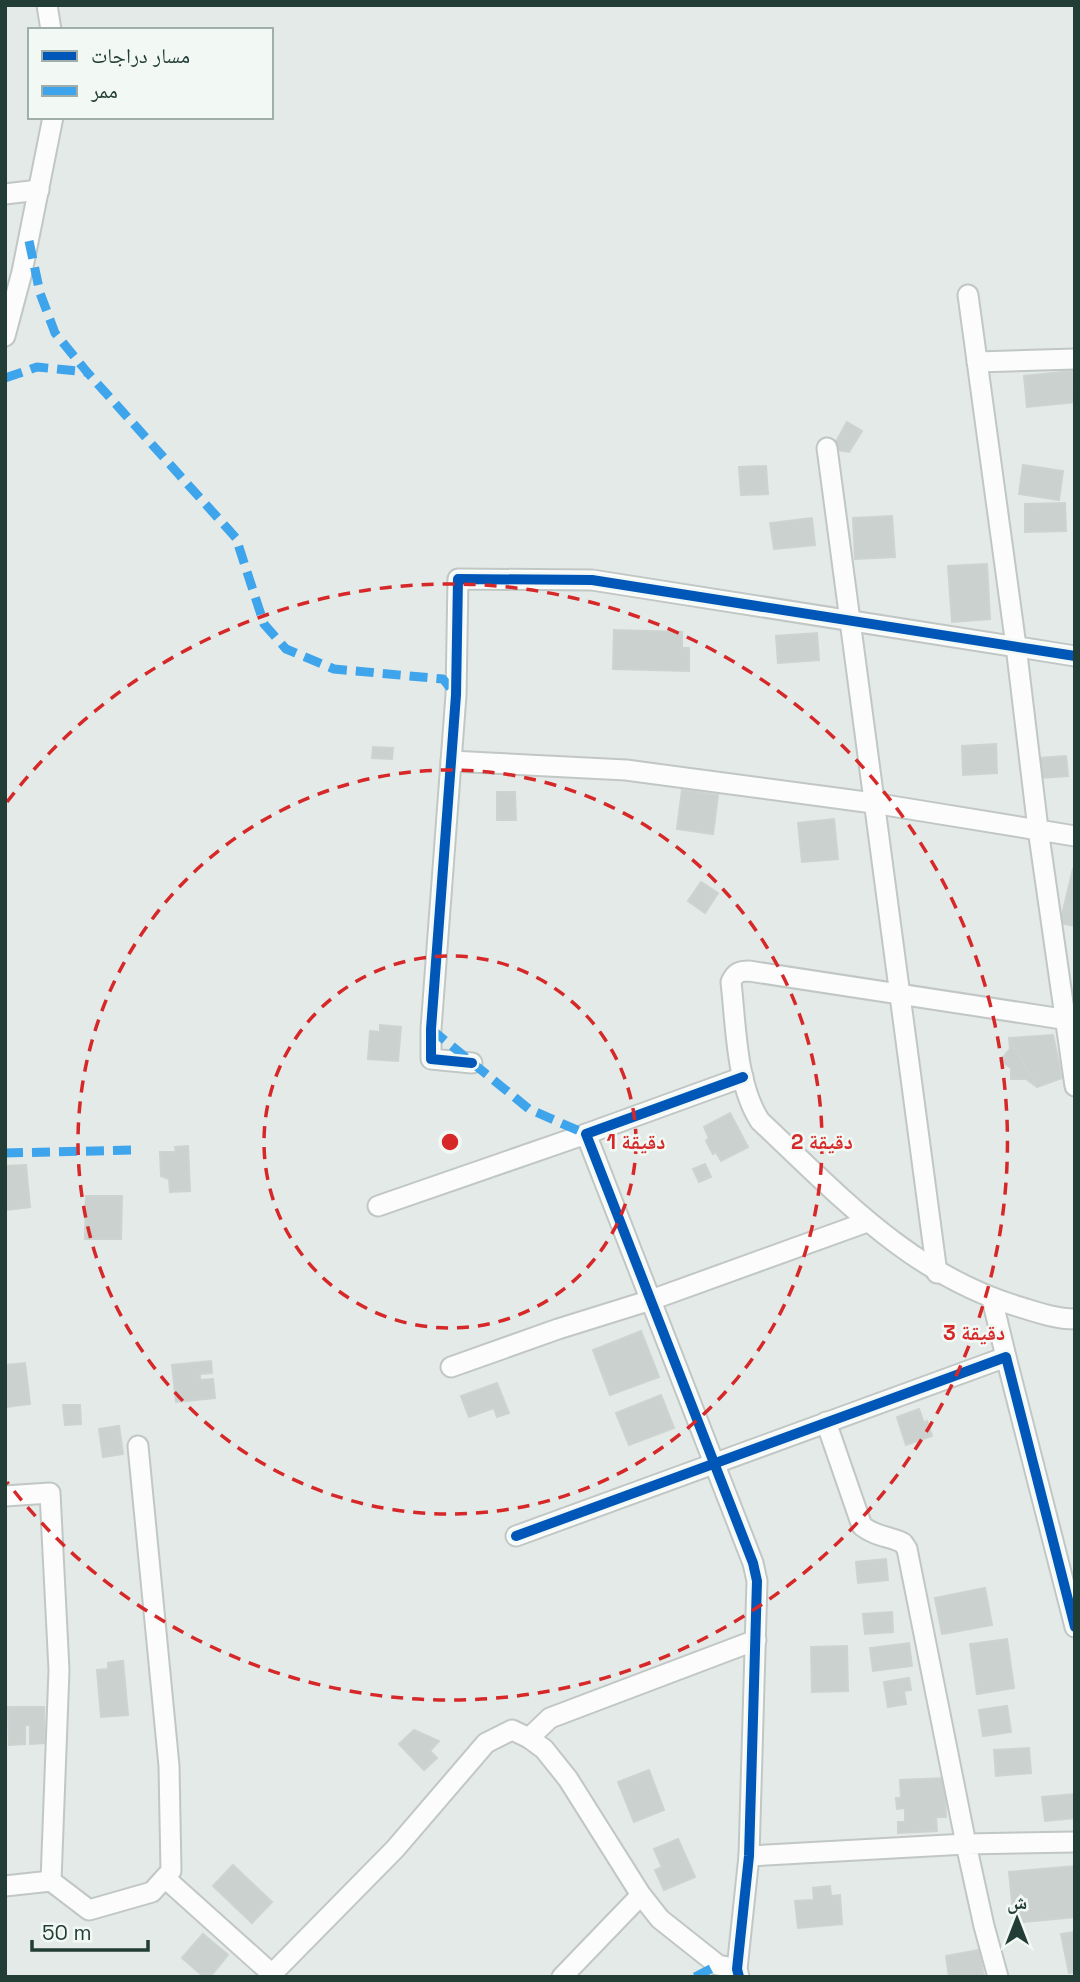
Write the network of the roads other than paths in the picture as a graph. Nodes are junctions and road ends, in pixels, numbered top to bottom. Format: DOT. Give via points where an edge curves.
graph roads {
  1 [pos="47,5"];
  2 [pos="51,28"];
  3 [pos="52,119"];
  4 [pos="39,190"];
  5 [pos="5,194"];
  6 [pos="968,295"];
  7 [pos="5,335"];
  8 [pos="1075,359"];
  9 [pos="977,362"];
  10 [pos="827,448"];
  11 [pos="849,619"];
  12 [pos="1016,646"];
  13 [pos="1075,656"];
  14 [pos="451,761"];
  15 [pos="873,803"];
  16 [pos="1038,829"];
  17 [pos="1075,836"];
  18 [pos="898,992"];
  19 [pos="1070,1020"];
  20 [pos="472,1063"];
  21 [pos="743,1077"];
  22 [pos="1075,1086"];
  23 [pos="586,1134"];
  24 [pos="378,1206"];
  25 [pos="867,1222"];
  26 [pos="937,1272"];
  27 [pos="992,1299"];
  28 [pos="651,1300"];
  29 [pos="1075,1319"];
  30 [pos="1006,1357"];
  31 [pos="451,1367"];
  32 [pos="826,1422"];
  33 [pos="138,1446"];
  34 [pos="714,1464"];
  35 [pos="5,1496"];
  36 [pos="516,1536"];
  37 [pos="1070,1590"];
  38 [pos="1075,1627"];
  39 [pos="756,1640"];
  40 [pos="529,1738"];
  41 [pos="1075,1842"];
  42 [pos="966,1844"];
  43 [pos="750,1856"];
  44 [pos="164,1878"];
  45 [pos="51,1881"];
  46 [pos="5,1886"];
  47 [pos="641,1895"];
  48 [pos="738,1973"];
  49 [pos="270,1975"];
  50 [pos="562,1977"];
  51 [pos="998,1977"];
  1 -- 2 [label="street"];
  3 -- 4 [label="street"];
  4 -- 5 [label="street"];
  4 -- 7 [label="street"];
  6 -- 9 [label="street"];
  8 -- 9 [label="street"];
  9 -- 12 [label="street"];
  10 -- 11 [label="street"];
  11 -- 12 [label="street"];
  11 -- 14 [label="street" via="592,580 457,579"];
  11 -- 15 [label="street"];
  12 -- 13 [label="street"];
  12 -- 16 [label="street"];
  14 -- 15 [label="street" via="626,770"];
  14 -- 20 [label="street" via="431,1059"];
  15 -- 16 [label="street"];
  15 -- 18 [label="street"];
  16 -- 17 [label="street"];
  16 -- 19 [label="street"];
  18 -- 19 [label="street"];
  18 -- 21 [label="street" via="740,971 731,982"];
  18 -- 26 [label="street"];
  19 -- 22 [label="street"];
  21 -- 23 [label="street"];
  21 -- 25 [label="street" via="760,1122"];
  23 -- 24 [label="street"];
  23 -- 28 [label="street"];
  25 -- 26 [label="street"];
  25 -- 28 [label="street"];
  26 -- 27 [label="street"];
  27 -- 29 [label="street"];
  27 -- 30 [label="street"];
  28 -- 31 [label="street"];
  28 -- 34 [label="street"];
  30 -- 32 [label="street"];
  30 -- 37 [label="street"];
  32 -- 34 [label="street"];
  32 -- 42 [label="street" via="862,1526 881,1537 904,1542 907,1549"];
  33 -- 44 [label="street" via="169,1766 171,1871"];
  34 -- 36 [label="street"];
  34 -- 39 [label="street" via="753,1563 758,1598"];
  35 -- 45 [label="street" via="50,1493 59,1670"];
  37 -- 38 [label="street"];
  39 -- 40 [label="street" via="550,1718"];
  39 -- 43 [label="street"];
  40 -- 47 [label="street" via="544,1749 568,1780"];
  40 -- 49 [label="street" via="512,1730 486,1743 395,1849"];
  41 -- 42 [label="street"];
  42 -- 43 [label="street"];
  42 -- 51 [label="street"];
  43 -- 48 [label="street"];
  44 -- 45 [label="street" via="152,1892 89,1910"];
  44 -- 49 [label="street"];
  45 -- 46 [label="street"];
  47 -- 48 [label="street" via="686,1942"];
  47 -- 50 [label="street"];
}
